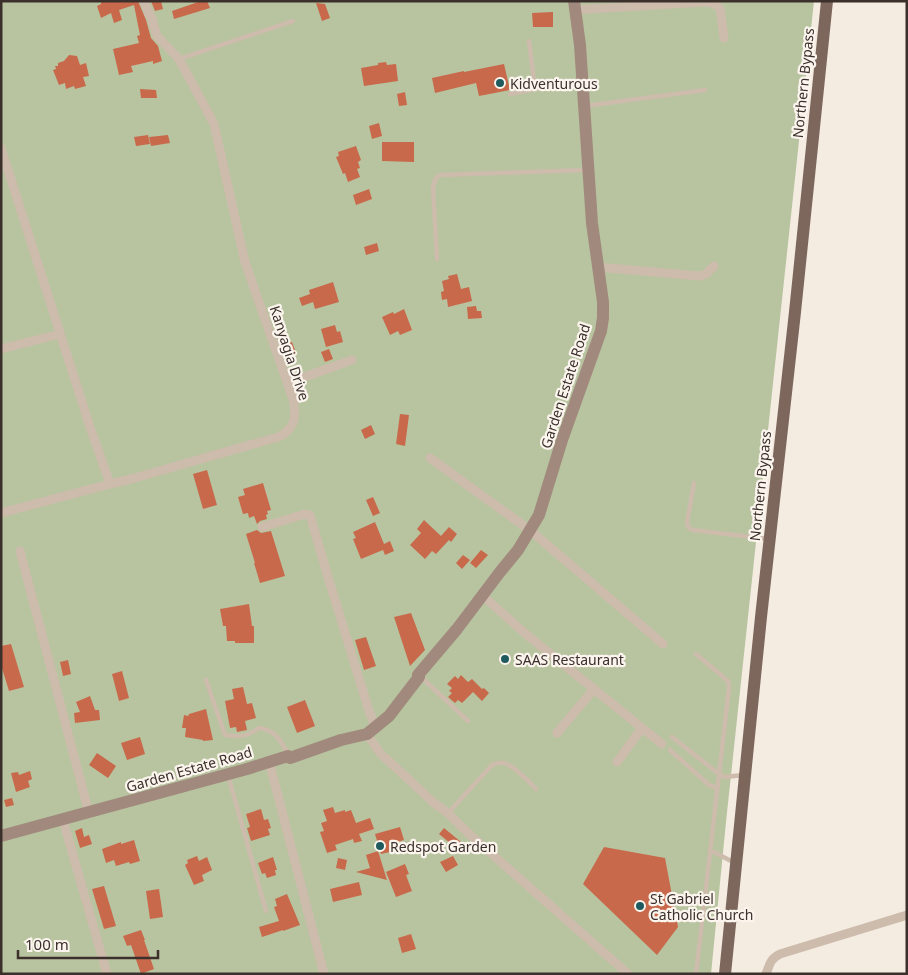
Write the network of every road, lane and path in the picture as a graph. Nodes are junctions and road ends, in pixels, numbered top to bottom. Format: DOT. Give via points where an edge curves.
graph roads {
  1 [pos="144,1"];
  2 [pos="827,1"];
  3 [pos="572,4"];
  4 [pos="294,21"];
  5 [pos="724,38"];
  6 [pos="529,41"];
  7 [pos="179,59"];
  8 [pos="581,80"];
  9 [pos="535,89"];
  10 [pos="705,90"];
  11 [pos="510,94"];
  12 [pos="583,106"];
  13 [pos="1,148"];
  14 [pos="587,170"];
  15 [pos="437,259"];
  16 [pos="714,266"];
  17 [pos="597,267"];
  18 [pos="60,334"];
  19 [pos="1,349"];
  20 [pos="352,360"];
  21 [pos="288,382"];
  22 [pos="430,458"];
  23 [pos="694,483"];
  24 [pos="110,484"];
  25 [pos="1,513"];
  26 [pos="262,527"];
  27 [pos="531,531"];
  28 [pos="769,539"];
  29 [pos="20,551"];
  30 [pos="483,596"];
  31 [pos="663,644"];
  32 [pos="696,654"];
  33 [pos="418,675"];
  34 [pos="206,680"];
  35 [pos="594,689"];
  36 [pos="468,721"];
  37 [pos="380,724"];
  38 [pos="642,728"];
  39 [pos="557,733"];
  40 [pos="367,734"];
  41 [pos="672,737"];
  42 [pos="662,744"];
  43 [pos="670,750"];
  44 [pos="290,758"];
  45 [pos="269,761"];
  46 [pos="617,762"];
  47 [pos="228,774"];
  48 [pos="719,774"];
  49 [pos="745,774"];
  50 [pos="717,788"];
  51 [pos="536,789"];
  52 [pos="89,813"];
  53 [pos="448,813"];
  54 [pos="63,820"];
  55 [pos="1,836"];
  56 [pos="710,850"];
  57 [pos="736,864"];
  58 [pos="266,911"];
  59 [pos="907,914"];
  60 [pos="107,974"];
  61 [pos="324,974"];
  62 [pos="628,974"];
  63 [pos="696,974"];
  64 [pos="725,974"];
  65 [pos="766,974"];
  1 -- 7 [label="street, Kanyagia Drive" via="157,36"];
  2 -- 28 [label="main road, Northern Bypass"];
  3 -- 5 [label="street" via="712,3 720,8"];
  3 -- 8 [label="street, Garden Estate Road" via="580,45"];
  4 -- 7 [label="lane"];
  6 -- 9 [label="lane"];
  7 -- 21 [label="street, Kanyagia Drive" via="214,124 246,262"];
  8 -- 9 [label="lane"];
  8 -- 12 [label="street, Garden Estate Road"];
  9 -- 11 [label="lane"];
  10 -- 12 [label="lane"];
  12 -- 14 [label="street, Garden Estate Road"];
  13 -- 18 [label="street"];
  14 -- 15 [label="lane" via="440,175 433,187"];
  14 -- 17 [label="street, Garden Estate Road"];
  16 -- 17 [label="street" via="699,276"];
  17 -- 27 [label="street, Garden Estate Road" via="603,318 601,331 562,440 544,504"];
  18 -- 19 [label="street"];
  18 -- 24 [label="street"];
  20 -- 21 [label="street"];
  21 -- 24 [label="street, Kanyagia Drive" via="295,412 293,424 284,434"];
  22 -- 27 [label="street"];
  23 -- 28 [label="lane" via="687,523 689,528"];
  24 -- 25 [label="street, Kanyagia Drive"];
  26 -- 37 [label="street" via="310,515 369,711 373,721"];
  27 -- 30 [label="street, Garden Estate Road"];
  27 -- 31 [label="street"];
  28 -- 49 [label="main road, Northern Bypass"];
  29 -- 52 [label="street"];
  30 -- 33 [label="street, Garden Estate Road"];
  30 -- 35 [label="street"];
  32 -- 48 [label="lane" via="728,681"];
  33 -- 36 [label="lane"];
  33 -- 37 [label="street, Garden Estate Road"];
  34 -- 44 [label="lane" via="225,735 236,737 251,734 259,728 268,730 279,737"];
  35 -- 38 [label="street"];
  35 -- 39 [label="street"];
  37 -- 40 [label="street, Garden Estate Road"];
  38 -- 42 [label="street"];
  38 -- 46 [label="street"];
  40 -- 44 [label="street, Garden Estate Road"];
  40 -- 53 [label="street" via="380,753"];
  41 -- 48 [label="lane"];
  43 -- 50 [label="lane" via="708,785"];
  44 -- 45 [label="street, Garden Estate Road"];
  45 -- 47 [label="street, Garden Estate Road"];
  45 -- 61 [label="street"];
  47 -- 52 [label="street, Garden Estate Road"];
  47 -- 58 [label="lane"];
  48 -- 49 [label="lane"];
  48 -- 50 [label="lane"];
  49 -- 57 [label="main road, Northern Bypass"];
  50 -- 56 [label="lane"];
  51 -- 53 [label="lane" via="509,764 497,762"];
  52 -- 54 [label="street, Garden Estate Road"];
  53 -- 62 [label="street"];
  54 -- 55 [label="street, Garden Estate Road"];
  54 -- 60 [label="street"];
  56 -- 57 [label="lane"];
  56 -- 63 [label="lane"];
  57 -- 64 [label="main road, Northern Bypass"];
  59 -- 65 [label="street" via="780,954 773,957"];
}
